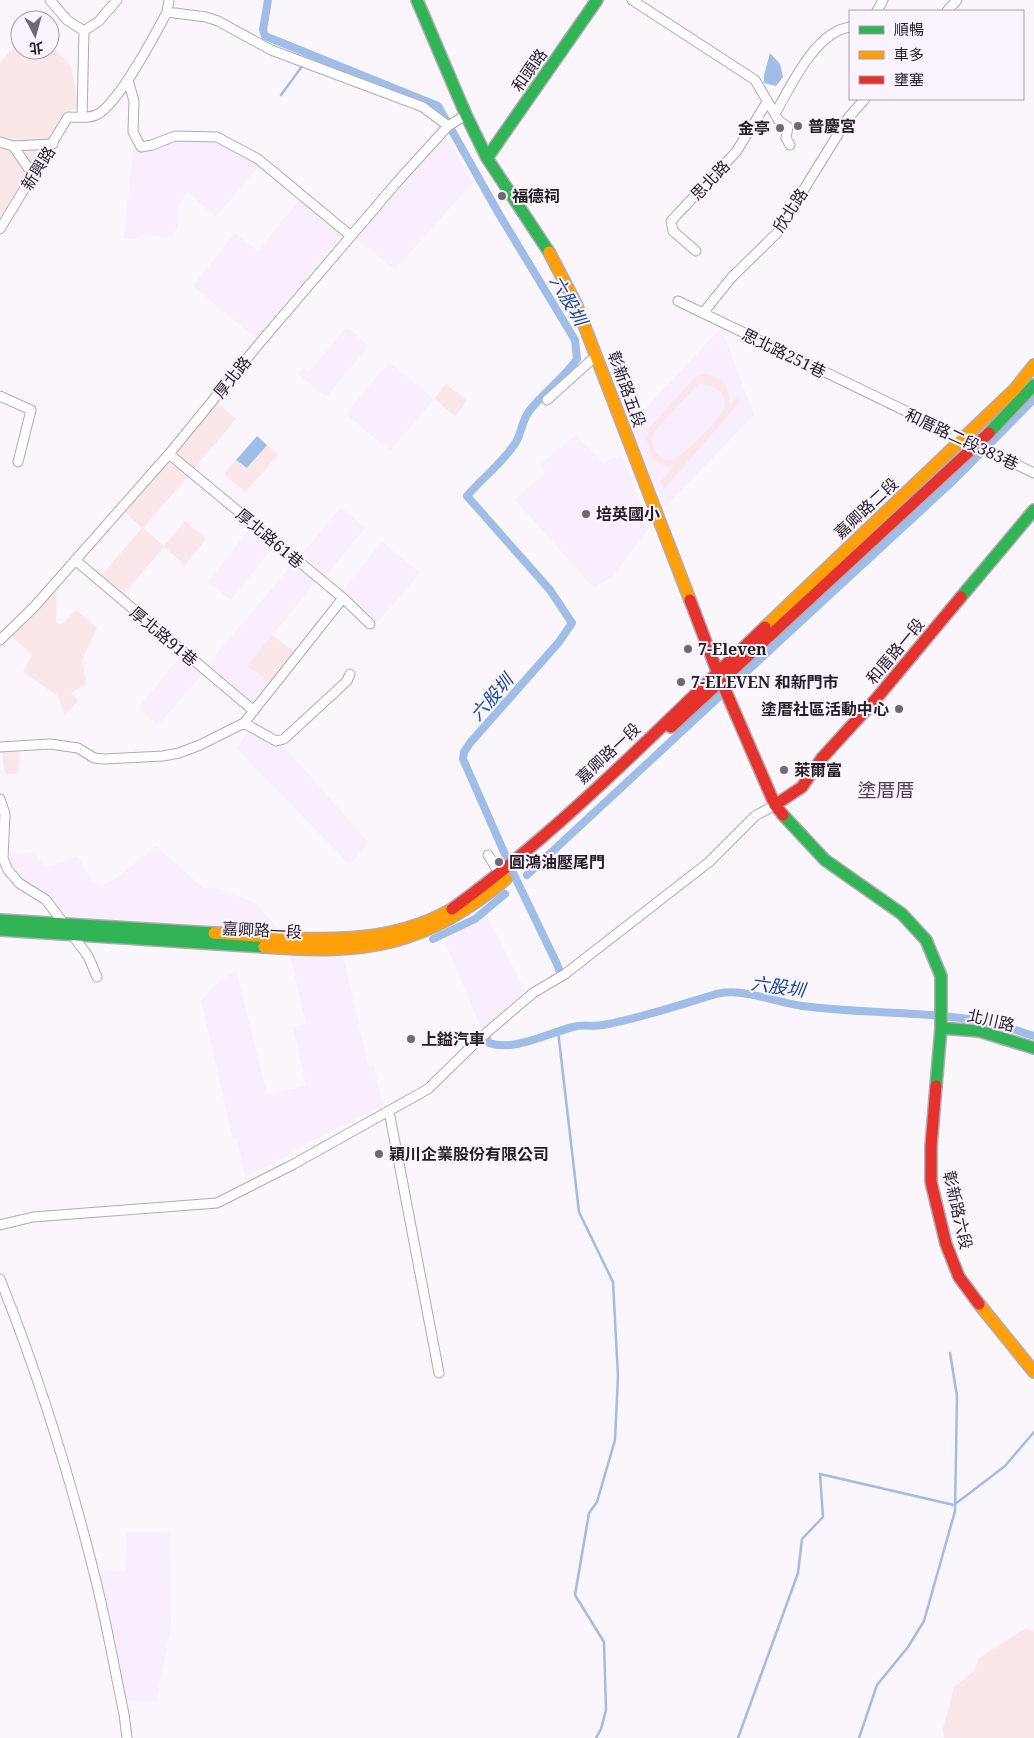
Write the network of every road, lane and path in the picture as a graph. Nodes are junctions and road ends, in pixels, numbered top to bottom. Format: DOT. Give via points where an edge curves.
graph roads {
  1 [pos="50,0"];
  2 [pos="117,0"];
  3 [pos="169,0"];
  4 [pos="417,0"];
  5 [pos="597,0"];
  6 [pos="632,0"];
  7 [pos="958,0"];
  8 [pos="948,10"];
  9 [pos="167,12"];
  10 [pos="849,27"];
  11 [pos="84,31"];
  12 [pos="128,80"];
  13 [pos="865,100"];
  14 [pos="767,102"];
  15 [pos="775,114"];
  16 [pos="466,115"];
  17 [pos="82,117"];
  18 [pos="448,126"];
  19 [pos="0,142"];
  20 [pos="54,144"];
  21 [pos="13,146"];
  22 [pos="790,146"];
  23 [pos="487,158"];
  24 [pos="33,175"];
  25 [pos="0,229"];
  26 [pos="351,236"];
  27 [pos="696,251"];
  28 [pos="678,300"];
  29 [pos="703,313"];
  30 [pos="597,355"];
  31 [pos="1034,366"];
  32 [pos="1034,385"];
  33 [pos="0,396"];
  34 [pos="547,400"];
  35 [pos="891,405"];
  36 [pos="963,439"];
  37 [pos="983,448"];
  38 [pos="169,454"];
  39 [pos="18,462"];
  40 [pos="1034,472"];
  41 [pos="1034,510"];
  42 [pos="75,560"];
  43 [pos="343,598"];
  44 [pos="370,624"];
  45 [pos="0,640"];
  46 [pos="350,674"];
  47 [pos="719,675"];
  48 [pos="254,711"];
  49 [pos="244,723"];
  50 [pos="0,747"];
  51 [pos="0,799"];
  52 [pos="775,805"];
  53 [pos="488,855"];
  54 [pos="503,877"];
  55 [pos="0,920"];
  56 [pos="62,924"];
  57 [pos="0,930"];
  58 [pos="73,934"];
  59 [pos="98,977"];
  60 [pos="941,1028"];
  61 [pos="1034,1048"];
  62 [pos="389,1111"];
  63 [pos="0,1225"];
  64 [pos="0,1279"];
  65 [pos="1034,1372"];
  66 [pos="439,1373"];
  67 [pos="127,1738"];
  1 -- 11 [label="street" via="67,20"];
  2 -- 11 [label="street" via="99,21"];
  3 -- 9 [label="street"];
  4 -- 16 [label="street, 彰新路五段"];
  5 -- 23 [label="street, 和頭路"];
  6 -- 14 [label="street" via="755,80"];
  7 -- 8 [label="street"];
  9 -- 12 [label="street"];
  9 -- 18 [label="street" via="218,20 271,50 423,107"];
  10 -- 15 [label="street" via="829,35 818,46"];
  11 -- 17 [label="street"];
  12 -- 17 [label="street" via="103,111 96,116"];
  12 -- 26 [label="street" via="134,101 133,132 141,147 175,136 217,137 258,159"];
  13 -- 29 [label="street, 欣北路" via="848,118 776,234 732,277"];
  14 -- 15 [label="street"];
  14 -- 27 [label="street, 思北路" via="736,152 671,220 673,231"];
  15 -- 22 [label="street" via="788,127 786,138"];
  16 -- 18 [label="street, 厚北路"];
  16 -- 23 [label="street, 彰新路五段"];
  17 -- 20 [label="street, 新興路" via="68,117"];
  18 -- 26 [label="street, 厚北路"];
  19 -- 21 [label="street"];
  20 -- 21 [label="street"];
  20 -- 24 [label="street, 新興路"];
  21 -- 24 [label="street"];
  23 -- 30 [label="street, 彰新路五段" via="548,251 576,304"];
  24 -- 25 [label="street, 新興路"];
  26 -- 38 [label="street, 厚北路"];
  28 -- 29 [label="street, 思北路251巷"];
  29 -- 35 [label="street, 思北路251巷"];
  30 -- 34 [label="street"];
  30 -- 47 [label="street, 彰新路五段"];
  31 -- 36 [label="street, 嘉卿路二段" via="1016,389"];
  32 -- 37 [label="street, 嘉卿路二段"];
  33 -- 39 [label="street" via="32,410"];
  35 -- 36 [label="street, 和厝路二段383巷"];
  36 -- 37 [label="street, 和厝路二段383巷"];
  36 -- 47 [label="street, 嘉卿路二段"];
  37 -- 40 [label="street, 和厝路二段383巷"];
  37 -- 47 [label="street, 嘉卿路二段"];
  38 -- 42 [label="street, 厚北路"];
  38 -- 43 [label="street, 厚北路61巷"];
  41 -- 52 [label="street, 和厝路一段" via="876,699 822,758 802,787"];
  42 -- 45 [label="street, 厚北路"];
  42 -- 48 [label="street, 厚北路91巷"];
  43 -- 44 [label="street, 厚北路61巷"];
  43 -- 48 [label="street"];
  46 -- 49 [label="street" via="347,681 284,739 276,741"];
  47 -- 52 [label="street, 彰新路五段"];
  47 -- 54 [label="street, 嘉卿路一段"];
  48 -- 49 [label="street"];
  49 -- 50 [label="street" via="200,745 163,756 104,759 94,758 78,748 50,744"];
  51 -- 56 [label="street" via="6,814 3,858 8,870 18,883 46,900"];
  52 -- 60 [label="street, 彰新路六段" via="825,860 902,914 926,940 941,976"];
  52 -- 62 [label="street" via="755,816 709,862 565,974 533,993 500,1020 428,1089"];
  53 -- 54 [label="street"];
  54 -- 56 [label="street, 嘉卿路一段" via="450,910 415,926 353,939 306,940"];
  54 -- 58 [label="street, 嘉卿路一段" via="460,915 433,929 398,942 362,948 272,947"];
  55 -- 56 [label="street, 嘉卿路一段"];
  56 -- 58 [label="street"];
  57 -- 58 [label="street, 嘉卿路一段"];
  58 -- 59 [label="street"];
  60 -- 61 [label="street, 北川路" via="979,1031"];
  60 -- 65 [label="street, 彰新路六段" via="931,1182 946,1244 959,1277"];
  62 -- 63 [label="street" via="217,1203 33,1217"];
  62 -- 66 [label="street"];
  64 -- 67 [label="street" via="43,1397 72,1492 94,1573"];
}
